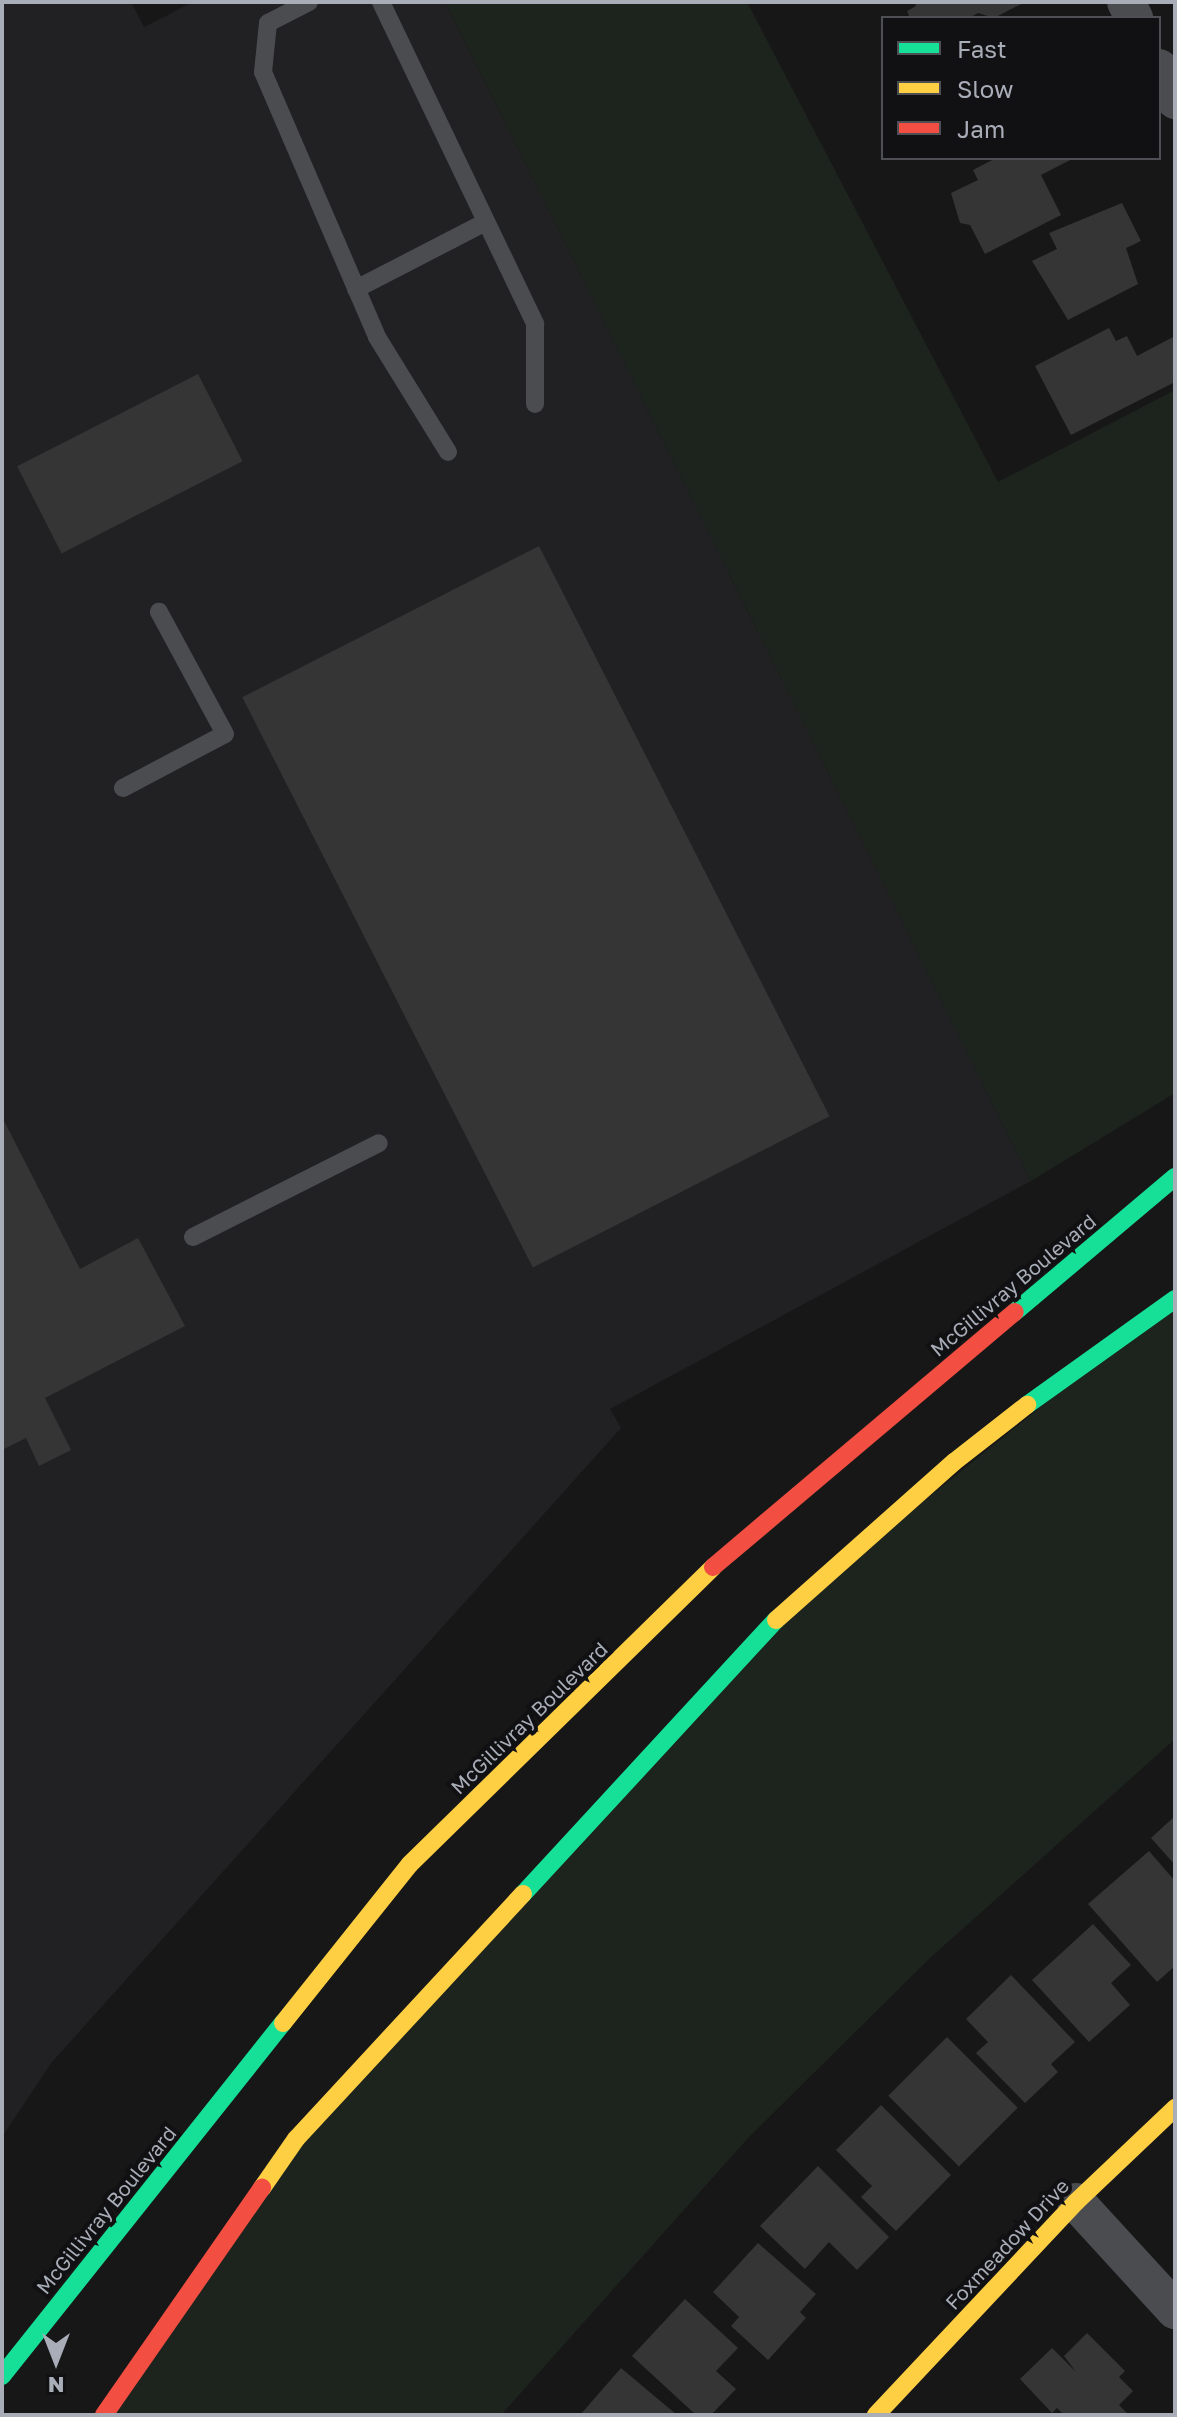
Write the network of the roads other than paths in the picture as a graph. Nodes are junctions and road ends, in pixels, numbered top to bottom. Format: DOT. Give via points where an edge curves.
graph roads {
  1 [pos="309,2"];
  2 [pos="381,2"];
  3 [pos="1161,72"];
  4 [pos="1175,100"];
  5 [pos="486,222"];
  6 [pos="356,289"];
  7 [pos="535,404"];
  8 [pos="448,452"];
  9 [pos="159,612"];
  10 [pos="123,788"];
  11 [pos="379,1143"];
  12 [pos="1175,1177"];
  13 [pos="193,1237"];
  14 [pos="1175,1299"];
  15 [pos="1175,2108"];
  16 [pos="1076,2202"];
  17 [pos="1175,2310"];
  18 [pos="2,2376"];
  19 [pos="104,2415"];
  20 [pos="876,2415"];
  1 -- 6 [label="lane" via="268,23 263,72"];
  2 -- 5 [label="lane"];
  3 -- 4 [label="street"];
  5 -- 6 [label="lane"];
  5 -- 7 [label="lane" via="535,324"];
  6 -- 8 [label="lane" via="377,337"];
  9 -- 10 [label="lane" via="225,734"];
  11 -- 13 [label="lane"];
  12 -- 18 [label="main road, McGillivray Boulevard" via="723,1557 410,1864"];
  14 -- 19 [label="main road" via="1088,1357 954,1462 776,1620 296,2139"];
  15 -- 16 [label="main road, Foxmeadow Drive"];
  16 -- 17 [label="street"];
  16 -- 20 [label="main road, Foxmeadow Drive"];
}
